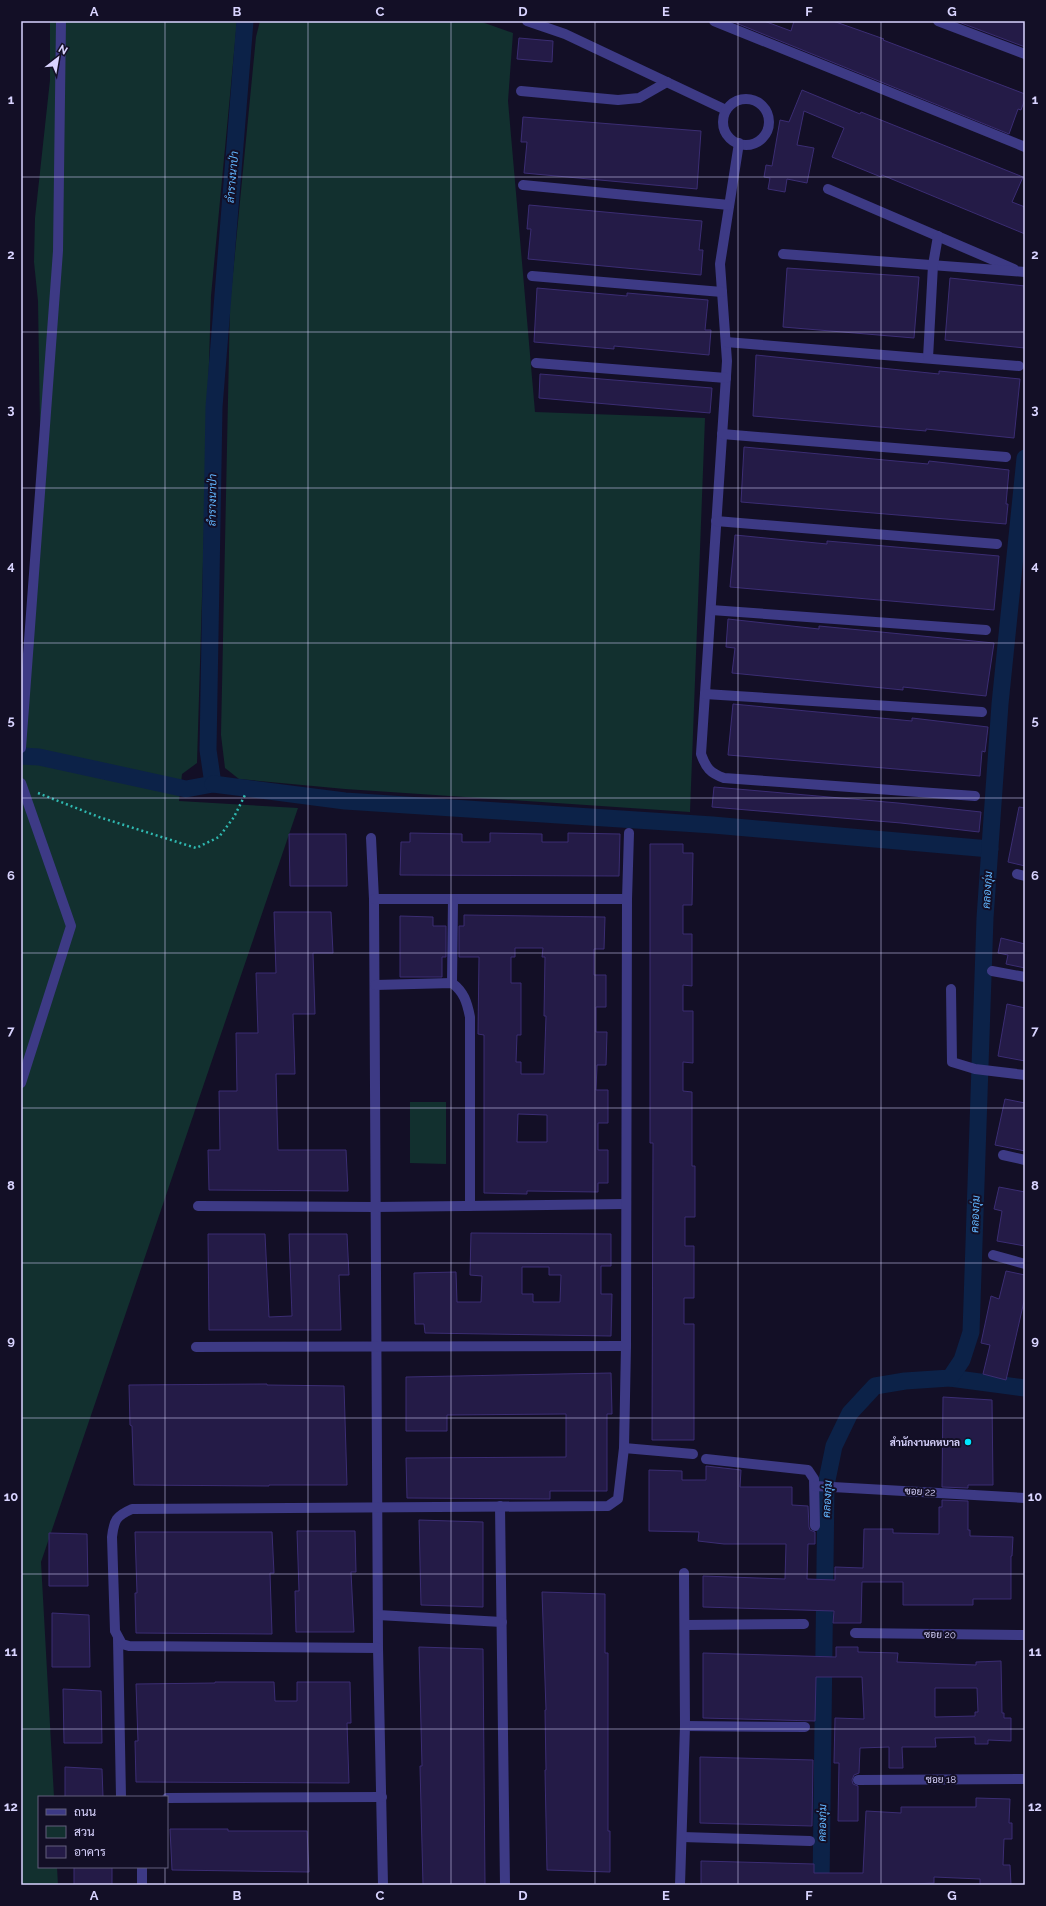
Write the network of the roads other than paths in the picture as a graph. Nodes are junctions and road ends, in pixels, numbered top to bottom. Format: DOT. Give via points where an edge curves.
graph roads {
  1 [pos="61,21"];
  2 [pos="527,21"];
  3 [pos="714,21"];
  4 [pos="938,21"];
  5 [pos="1025,54"];
  6 [pos="667,82"];
  7 [pos="521,91"];
  8 [pos="726,110"];
  9 [pos="739,143"];
  10 [pos="1025,147"];
  11 [pos="523,185"];
  12 [pos="828,189"];
  13 [pos="729,205"];
  14 [pos="938,236"];
  15 [pos="783,254"];
  16 [pos="933,265"];
  17 [pos="1023,272"];
  18 [pos="532,276"];
  19 [pos="722,292"];
  20 [pos="726,342"];
  21 [pos="928,358"];
  22 [pos="536,363"];
  23 [pos="1019,366"];
  24 [pos="726,378"];
  25 [pos="722,434"];
  26 [pos="1006,457"];
  27 [pos="716,521"];
  28 [pos="997,544"];
  29 [pos="711,610"];
  30 [pos="986,630"];
  31 [pos="705,694"];
  32 [pos="982,712"];
  33 [pos="21,748"];
  34 [pos="22,785"];
  35 [pos="975,796"];
  36 [pos="629,833"];
  37 [pos="371,838"];
  38 [pos="374,899"];
  39 [pos="453,899"];
  40 [pos="627,899"];
  41 [pos="992,971"];
  42 [pos="1025,977"];
  43 [pos="452,983"];
  44 [pos="375,985"];
  45 [pos="951,989"];
  46 [pos="1025,1074"];
  47 [pos="21,1083"];
  48 [pos="1003,1155"];
  49 [pos="1025,1160"];
  50 [pos="626,1204"];
  51 [pos="198,1206"];
  52 [pos="470,1206"];
  53 [pos="375,1207"];
  54 [pos="993,1255"];
  55 [pos="1025,1264"];
  56 [pos="626,1346"];
  57 [pos="196,1347"];
  58 [pos="376,1347"];
  59 [pos="624,1448"];
  60 [pos="693,1454"];
  61 [pos="706,1459"];
  62 [pos="816,1486"];
  63 [pos="1025,1498"];
  64 [pos="500,1506"];
  65 [pos="378,1507"];
  66 [pos="815,1526"];
  67 [pos="684,1573"];
  68 [pos="378,1616"];
  69 [pos="502,1622"];
  70 [pos="804,1624"];
  71 [pos="686,1625"];
  72 [pos="855,1633"];
  73 [pos="1025,1635"];
  74 [pos="118,1638"];
  75 [pos="378,1648"];
  76 [pos="685,1726"];
  77 [pos="805,1727"];
  78 [pos="1025,1779"];
  79 [pos="858,1780"];
  80 [pos="121,1796"];
  81 [pos="382,1797"];
  82 [pos="168,1798"];
  83 [pos="682,1836"];
  84 [pos="810,1840"];
  85 [pos="142,1868"];
  86 [pos="142,1885"];
  87 [pos="383,1885"];
  88 [pos="505,1885"];
  89 [pos="680,1885"];
  1 -- 33 [label="street" via="58,251"];
  2 -- 6 [label="street" via="565,34"];
  3 -- 10 [label="street"];
  4 -- 5 [label="street"];
  6 -- 7 [label="street" via="639,98 618,100"];
  6 -- 8 [label="street"];
  8 -- 9 [label="street" via="724,128 733,140"];
  8 -- 9 [label="street" via="734,102 749,99 757,101 767,112 769,120 766,134 754,143"];
  9 -- 13 [label="street" via="739,156"];
  11 -- 13 [label="street"];
  12 -- 14 [label="street"];
  13 -- 19 [label="street" via="720,264"];
  14 -- 16 [label="street"];
  14 -- 17 [label="street"];
  15 -- 16 [label="street"];
  16 -- 17 [label="street"];
  16 -- 21 [label="street"];
  18 -- 19 [label="street"];
  19 -- 20 [label="street"];
  20 -- 21 [label="street"];
  20 -- 24 [label="street"];
  21 -- 23 [label="street"];
  22 -- 24 [label="street"];
  24 -- 25 [label="street"];
  25 -- 26 [label="street"];
  25 -- 27 [label="street"];
  27 -- 28 [label="street"];
  27 -- 29 [label="street"];
  29 -- 30 [label="street"];
  29 -- 31 [label="street"];
  31 -- 32 [label="street"];
  31 -- 35 [label="street" via="701,754 706,767 714,775 724,778"];
  34 -- 47 [label="street" via="71,926"];
  36 -- 40 [label="street"];
  37 -- 38 [label="street"];
  38 -- 39 [label="street"];
  38 -- 44 [label="street"];
  39 -- 40 [label="street"];
  39 -- 43 [label="street"];
  40 -- 50 [label="street"];
  41 -- 42 [label="street"];
  43 -- 44 [label="street"];
  43 -- 52 [label="street" via="461,990 467,1000 470,1017"];
  44 -- 53 [label="street"];
  45 -- 46 [label="street" via="952,1062 980,1070"];
  48 -- 49 [label="street"];
  50 -- 52 [label="street"];
  50 -- 56 [label="street"];
  51 -- 53 [label="street"];
  52 -- 53 [label="street"];
  53 -- 58 [label="street"];
  54 -- 55 [label="street"];
  56 -- 58 [label="street"];
  56 -- 59 [label="street"];
  57 -- 58 [label="street"];
  58 -- 65 [label="street"];
  59 -- 60 [label="street"];
  59 -- 64 [label="street" via="618,1499 608,1506"];
  61 -- 62 [label="street" via="808,1470"];
  62 -- 63 [label="street, ซอย 22"];
  62 -- 66 [label="street"];
  64 -- 65 [label="street"];
  64 -- 69 [label="street"];
  65 -- 68 [label="street"];
  65 -- 74 [label="street" via="132,1509 119,1515 113,1525 112,1537 115,1631"];
  67 -- 71 [label="street"];
  68 -- 69 [label="street"];
  68 -- 75 [label="street"];
  69 -- 88 [label="street"];
  70 -- 71 [label="street"];
  71 -- 76 [label="street"];
  72 -- 73 [label="street, ซอย 20"];
  74 -- 75 [label="street" via="122,1644 129,1646"];
  74 -- 80 [label="street"];
  75 -- 81 [label="street"];
  76 -- 77 [label="street"];
  76 -- 83 [label="street"];
  78 -- 79 [label="street, ซอย 18"];
  81 -- 82 [label="street"];
  81 -- 87 [label="street"];
  83 -- 84 [label="street"];
  83 -- 89 [label="street"];
  85 -- 86 [label="street"];
}
